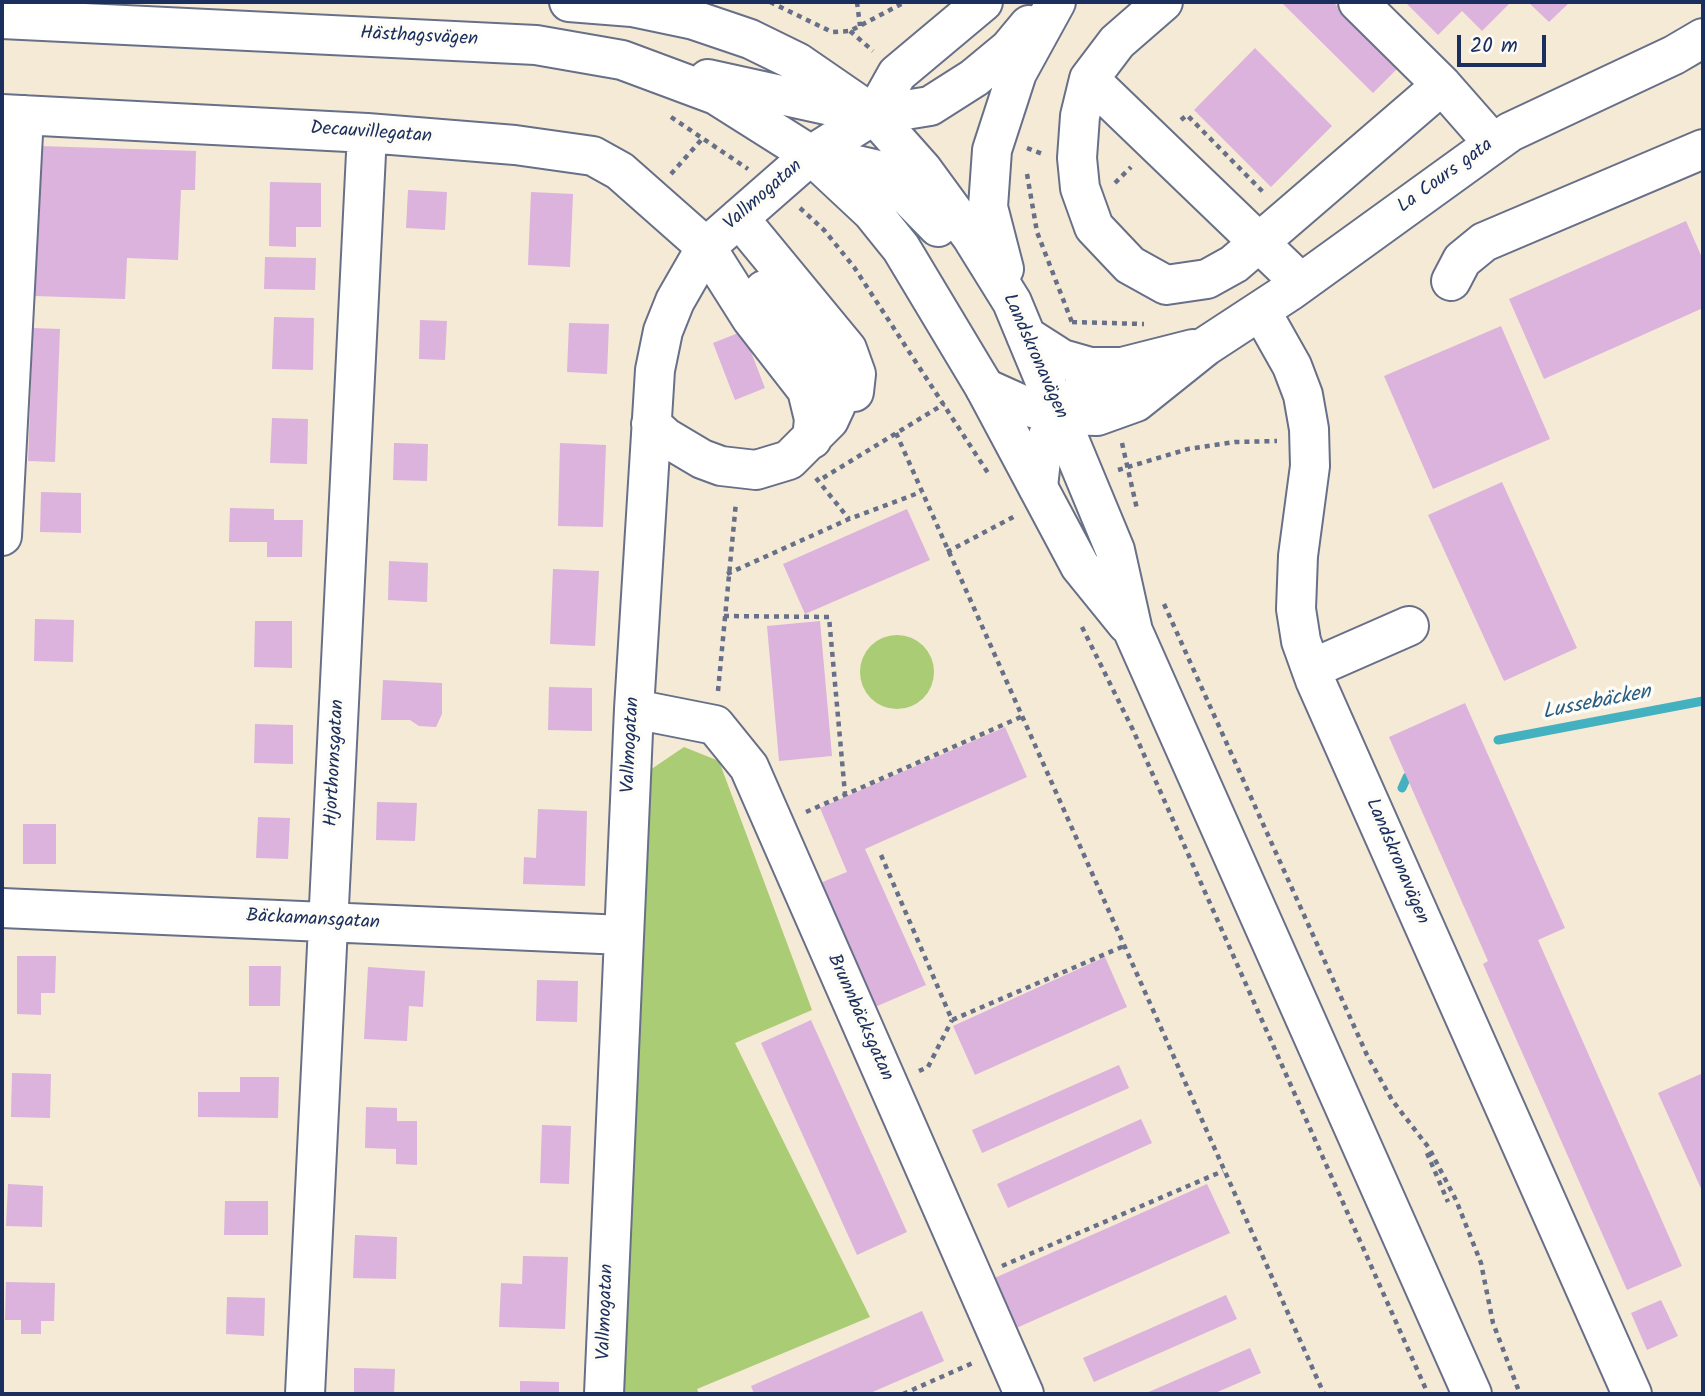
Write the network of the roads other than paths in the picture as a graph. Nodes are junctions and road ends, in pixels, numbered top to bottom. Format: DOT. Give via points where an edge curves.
graph roads {
  1 [pos="569,2"];
  2 [pos="983,2"];
  3 [pos="1050,2"];
  4 [pos="1056,2"];
  5 [pos="1163,2"];
  6 [pos="1358,2"];
  7 [pos="2,19"];
  8 [pos="1703,38"];
  9 [pos="622,60"];
  10 [pos="1089,79"];
  11 [pos="1442,85"];
  12 [pos="13,114"];
  13 [pos="874,115"];
  14 [pos="367,132"];
  15 [pos="1493,143"];
  16 [pos="1703,149"];
  17 [pos="811,155"];
  18 [pos="722,232"];
  19 [pos="1260,244"];
  20 [pos="1451,281"];
  21 [pos="1301,283"];
  22 [pos="1261,311"];
  23 [pos="1020,319"];
  24 [pos="1206,346"];
  25 [pos="1106,367"];
  26 [pos="985,388"];
  27 [pos="1060,415"];
  28 [pos="651,424"];
  29 [pos="812,439"];
  30 [pos="1024,496"];
  31 [pos="2,536"];
  32 [pos="1409,626"];
  33 [pos="1133,631"];
  34 [pos="1311,669"];
  35 [pos="634,709"];
  36 [pos="2,908"];
  37 [pos="328,922"];
  38 [pos="624,935"];
  39 [pos="305,1394"];
  40 [pos="604,1394"];
  41 [pos="1024,1394"];
  42 [pos="1472,1394"];
  43 [pos="1632,1394"];
  1 -- 13 [label="street" via="632,7 694,20 750,39 801,64"];
  2 -- 13 [label="street" via="897,74"];
  3 -- 13 [label="street" via="1009,49 974,78 930,106"];
  4 -- 23 [label="street" via="1017,74 992,151 988,207"];
  5 -- 10 [label="street" via="1117,42"];
  6 -- 11 [label="street"];
  7 -- 9 [label="street, Hästhagsvägen" via="536,45"];
  8 -- 15 [label="street, La Cours gata" via="1562,104"];
  9 -- 13 [label="street"];
  9 -- 17 [label="street, Hästhagsvägen" via="716,95"];
  10 -- 19 [label="street"];
  10 -- 19 [label="street" via="1080,117 1080,188 1094,227 1130,265 1166,285 1207,279"];
  11 -- 15 [label="street"];
  11 -- 19 [label="street"];
  12 -- 14 [label="street, Decauvillegatan"];
  12 -- 31 [label="street"];
  13 -- 17 [label="street, Vallmogatan"];
  13 -- 23 [label="street, Landskronavägen" via="951,206"];
  14 -- 18 [label="street, Decauvillegatan" via="593,156 620,171 651,198"];
  14 -- 37 [label="street, Hjorthornsgatan"];
  15 -- 21 [label="street, La Cours gata"];
  16 -- 20 [label="street" via="1484,242 1462,260"];
  17 -- 18 [label="street, Vallmogatan"];
  17 -- 23 [label="street" via="874,169 890,178"];
  17 -- 26 [label="street, Landskronavägen" via="872,212 901,248"];
  18 -- 28 [label="street, Vallmogatan" via="689,271 663,331"];
  18 -- 29 [label="street" via="751,318 807,390 814,419"];
  18 -- 29 [label="street" via="837,336 853,362 854,395"];
  19 -- 21 [label="street"];
  21 -- 22 [label="street, La Cours gata"];
  22 -- 24 [label="street, La Cours gata"];
  22 -- 34 [label="street, Landskronavägen" via="1292,366 1310,429 1296,609"];
  23 -- 25 [label="street" via="1062,359"];
  23 -- 27 [label="street, Landskronavägen"];
  24 -- 25 [label="street, La Cours gata"];
  24 -- 27 [label="street, La Cours gata" via="1136,402 1110,413"];
  25 -- 27 [label="street, La Cours gata"];
  26 -- 27 [label="street, La Cours gata" via="1024,406"];
  26 -- 30 [label="street, Landskronavägen"];
  27 -- 30 [label="street, La Cours gata"];
  27 -- 33 [label="street, Landskronavägen" via="1115,550"];
  28 -- 29 [label="street" via="665,438 702,459 740,470 781,464"];
  28 -- 35 [label="street, Vallmogatan"];
  30 -- 33 [label="street, Landskronavägen"];
  32 -- 34 [label="street"];
  33 -- 42 [label="street, Landskronavägen"];
  34 -- 43 [label="street, Landskronavägen"];
  35 -- 38 [label="street, Vallmogatan"];
  35 -- 41 [label="street, Brunnbäcksgatan" via="716,725 749,767"];
  36 -- 37 [label="street, Bäckamansgatan"];
  37 -- 38 [label="street, Bäckamansgatan"];
  37 -- 39 [label="street, Hjorthornsgatan"];
  38 -- 40 [label="street, Vallmogatan"];
}
